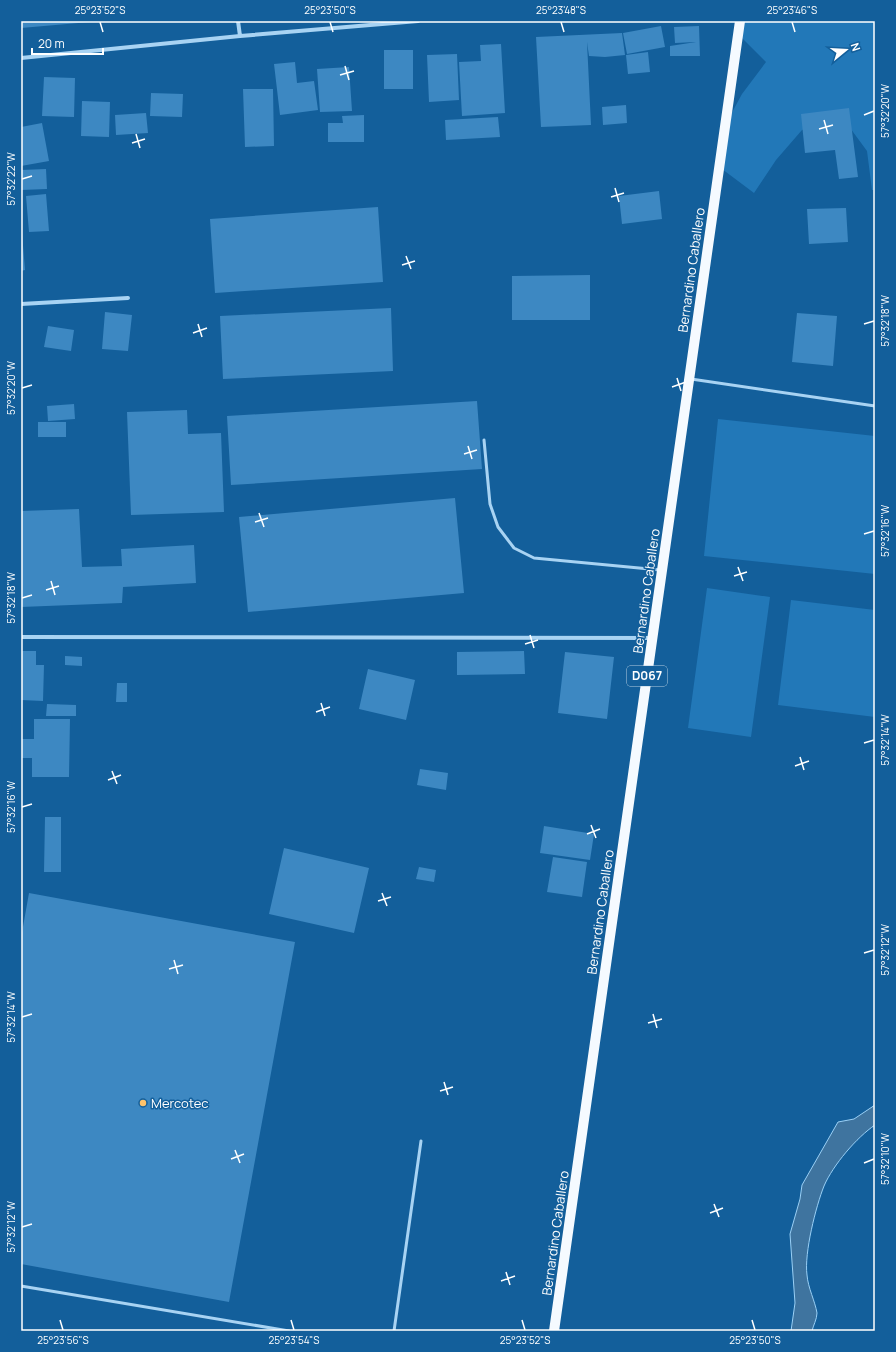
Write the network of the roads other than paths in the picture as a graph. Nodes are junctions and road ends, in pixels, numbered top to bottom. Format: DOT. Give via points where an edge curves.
graph roads {
  1 [pos="238,21"];
  2 [pos="418,21"];
  3 [pos="740,21"];
  4 [pos="240,36"];
  5 [pos="21,58"];
  6 [pos="128,298"];
  7 [pos="21,304"];
  8 [pos="689,379"];
  9 [pos="875,406"];
  10 [pos="484,440"];
  11 [pos="662,570"];
  12 [pos="21,637"];
  13 [pos="653,638"];
  14 [pos="421,1141"];
  15 [pos="21,1286"];
  16 [pos="289,1331"];
  17 [pos="394,1331"];
  18 [pos="554,1331"];
  1 -- 4 [label="street"];
  2 -- 4 [label="street"];
  3 -- 8 [label="main road, Bernardino Caballero / D067"];
  4 -- 5 [label="street"];
  6 -- 7 [label="street"];
  8 -- 9 [label="lane"];
  8 -- 11 [label="main road, Bernardino Caballero / D067"];
  10 -- 11 [label="lane" via="490,504 498,527 514,548 534,558"];
  11 -- 13 [label="main road, Bernardino Caballero / D067"];
  12 -- 13 [label="street"];
  13 -- 18 [label="main road, Bernardino Caballero / D067"];
  14 -- 17 [label="lane"];
  15 -- 16 [label="lane"];
}
